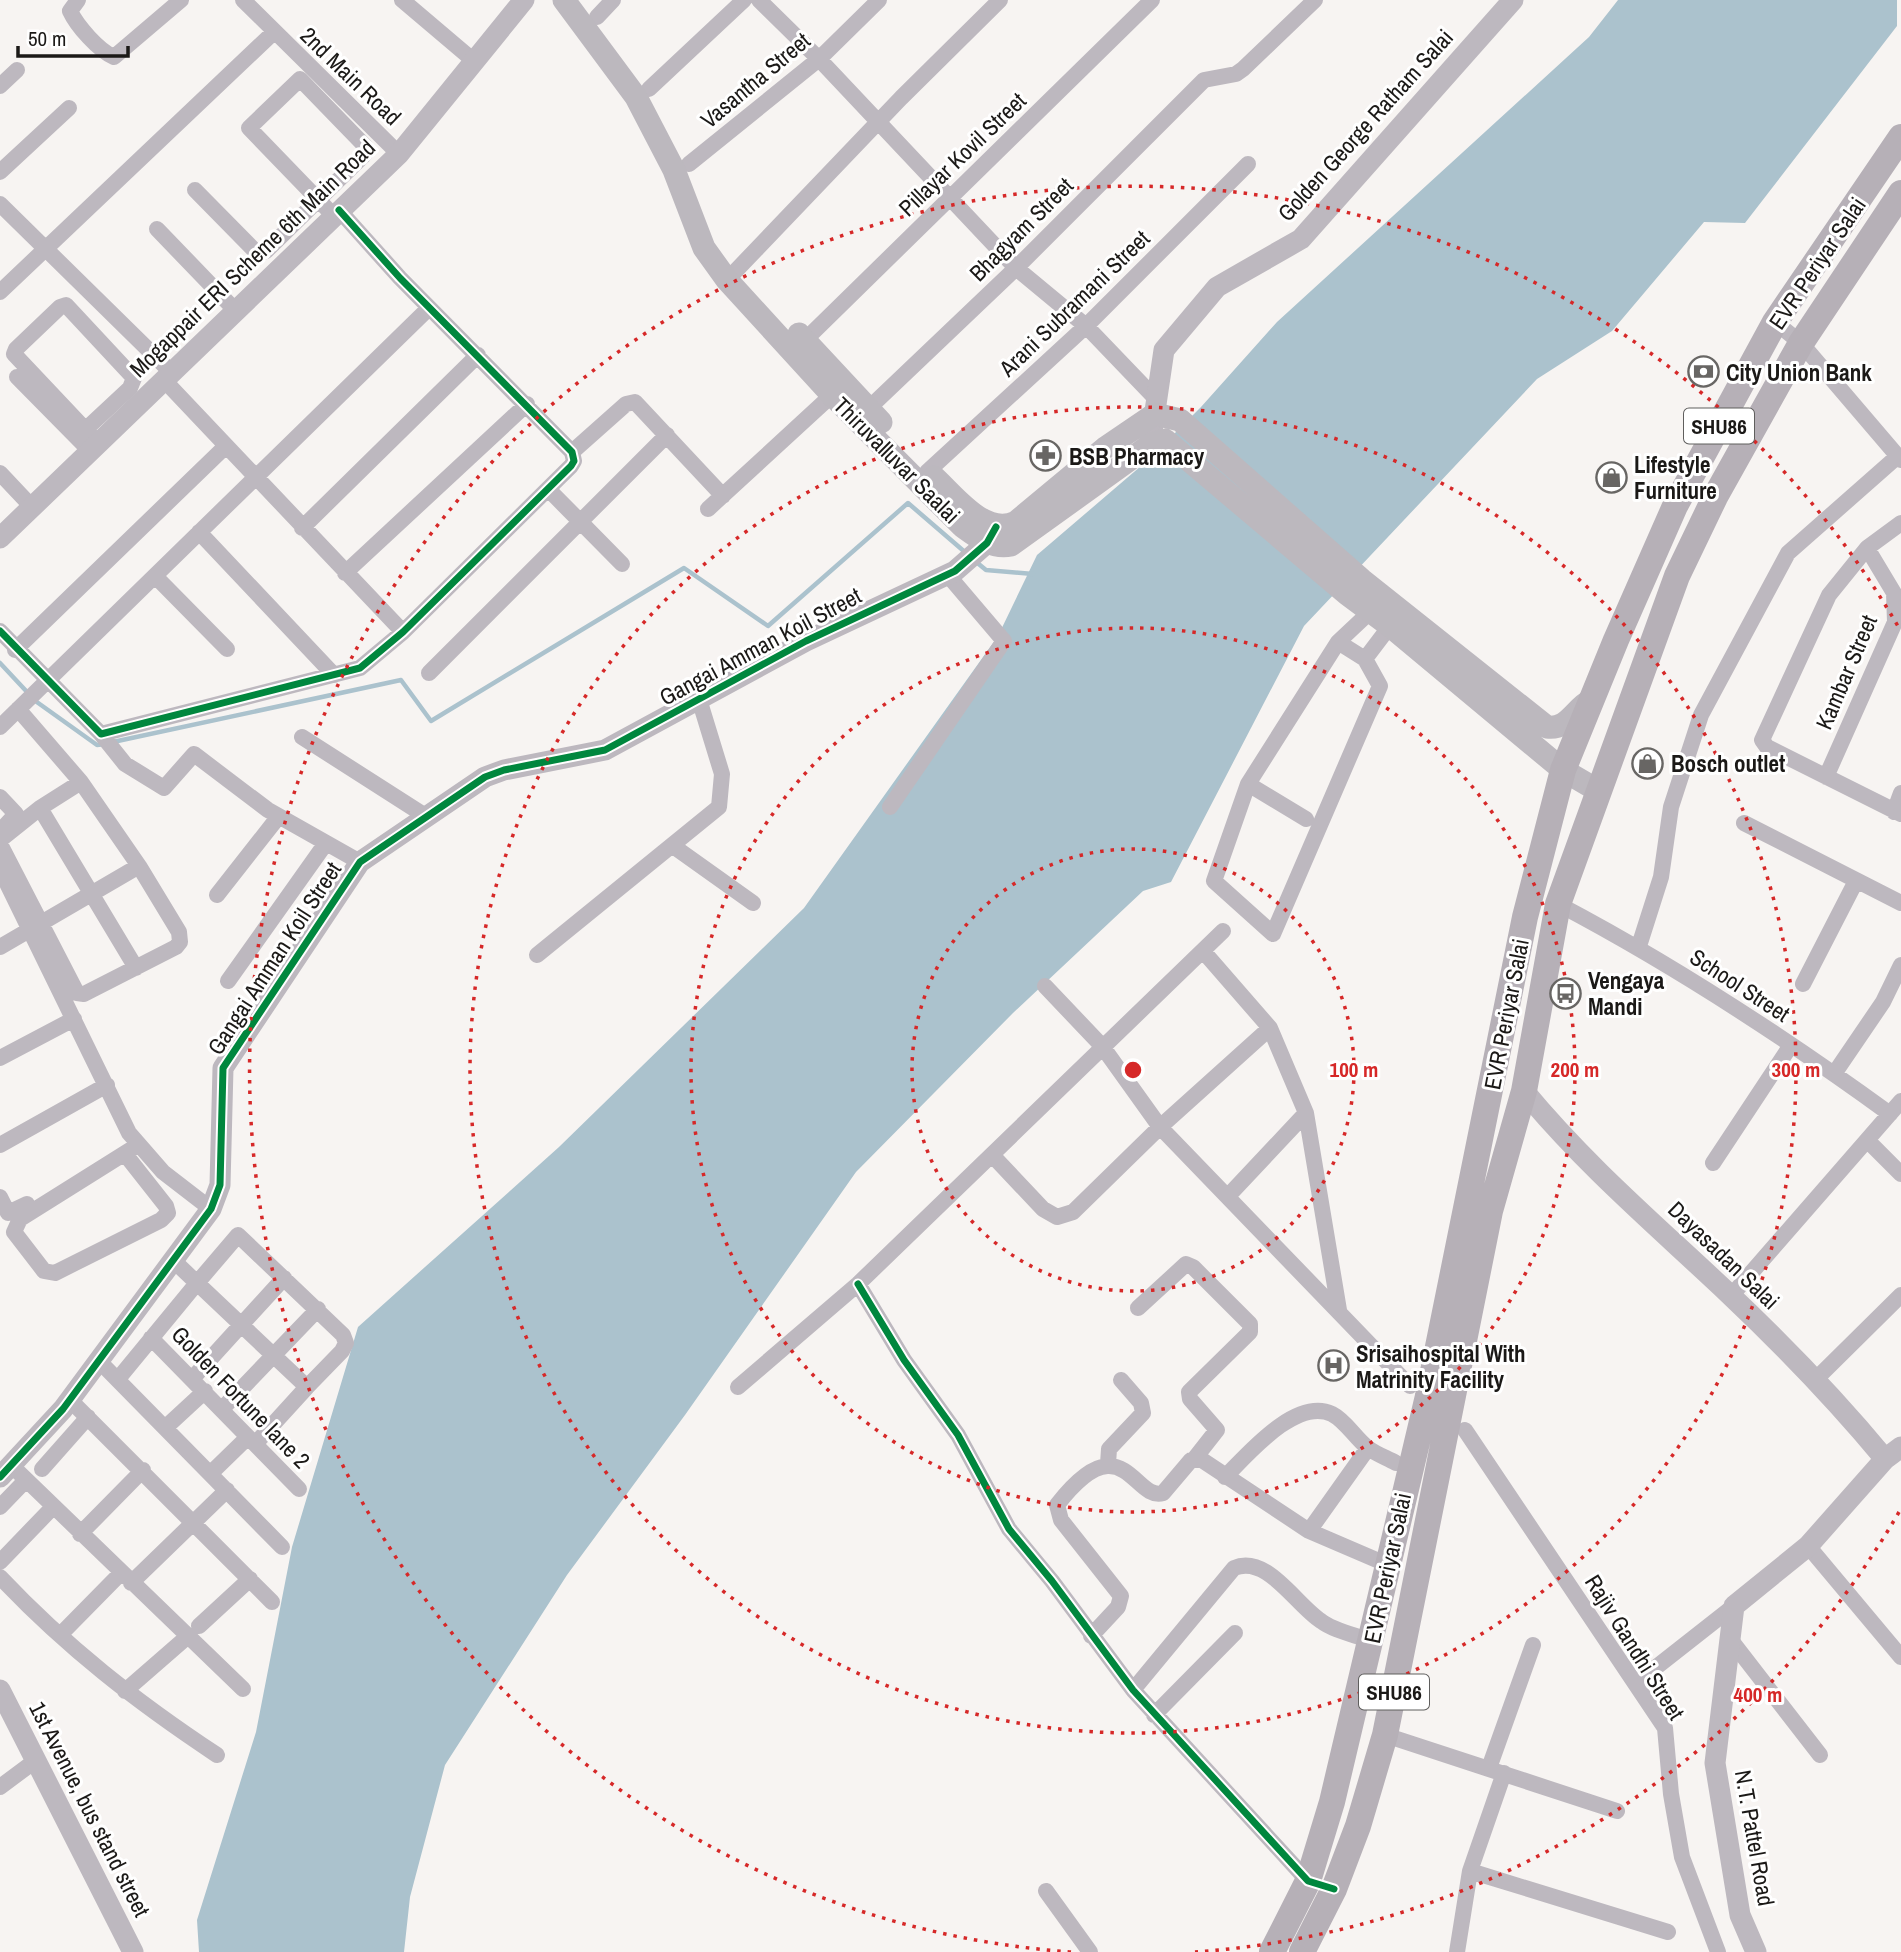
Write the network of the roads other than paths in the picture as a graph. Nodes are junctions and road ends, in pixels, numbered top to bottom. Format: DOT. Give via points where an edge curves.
graph roads {
  1 [pos="78,0"];
  2 [pos="181,0"];
  3 [pos="243,0"];
  4 [pos="402,0"];
  5 [pos="524,0"];
  6 [pos="564,0"];
  7 [pos="614,0"];
  8 [pos="744,0"];
  9 [pos="759,0"];
  10 [pos="879,0"];
  11 [pos="1000,0"];
  12 [pos="1152,0"];
  13 [pos="1315,0"];
  14 [pos="1513,0"];
  15 [pos="590,8"];
  16 [pos="274,32"];
  17 [pos="819,59"];
  18 [pos="474,61"];
  19 [pos="17,70"];
  20 [pos="0,86"];
  21 [pos="649,89"];
  22 [pos="69,108"];
  23 [pos="878,123"];
  24 [pos="1901,137"];
  25 [pos="399,154"];
  26 [pos="689,164"];
  27 [pos="1248,164"];
  28 [pos="0,172"];
  29 [pos="195,190"];
  30 [pos="1901,193"];
  31 [pos="949,198"];
  32 [pos="318,199"];
  33 [pos="0,204"];
  34 [pos="336,212"];
  35 [pos="156,229"];
  36 [pos="44,250"];
  37 [pos="1016,268"];
  38 [pos="733,275"];
  39 [pos="0,292"];
  40 [pos="429,308"];
  41 [pos="235,310"];
  42 [pos="1775,322"];
  43 [pos="1086,326"];
  44 [pos="805,340"];
  45 [pos="1801,343"];
  46 [pos="478,355"];
  47 [pos="167,376"];
  48 [pos="17,377"];
  49 [pos="832,395"];
  50 [pos="527,404"];
  51 [pos="1156,407"];
  52 [pos="868,409"];
  53 [pos="667,435"];
  54 [pos="91,441"];
  55 [pos="1158,442"];
  56 [pos="226,446"];
  57 [pos="572,452"];
  58 [pos="1899,458"];
  59 [pos="928,472"];
  60 [pos="0,473"];
  61 [pos="254,478"];
  62 [pos="549,490"];
  63 [pos="723,496"];
  64 [pos="32,507"];
  65 [pos="708,509"];
  66 [pos="579,520"];
  67 [pos="1901,523"];
  68 [pos="302,528"];
  69 [pos="199,532"];
  70 [pos="0,538"];
  71 [pos="986,541"];
  72 [pos="1867,548"];
  73 [pos="622,564"];
  74 [pos="951,572"];
  75 [pos="345,573"];
  76 [pos="155,576"];
  77 [pos="1354,587"];
  78 [pos="1371,611"];
  79 [pos="1390,626"];
  80 [pos="0,631"];
  81 [pos="403,632"];
  82 [pos="1338,642"];
  83 [pos="227,649"];
  84 [pos="15,650"];
  85 [pos="1365,660"];
  86 [pos="429,673"];
  87 [pos="334,675"];
  88 [pos="32,696"];
  89 [pos="699,699"];
  90 [pos="1593,699"];
  91 [pos="0,727"];
  92 [pos="302,737"];
  93 [pos="1578,737"];
  94 [pos="106,740"];
  95 [pos="1614,751"];
  96 [pos="1563,770"];
  97 [pos="1826,777"];
  98 [pos="81,782"];
  99 [pos="1248,784"];
  100 [pos="1597,790"];
  101 [pos="1901,793"];
  102 [pos="0,797"];
  103 [pos="890,807"];
  104 [pos="40,808"];
  105 [pos="1897,813"];
  106 [pos="279,816"];
  107 [pos="427,817"];
  108 [pos="1306,819"];
  109 [pos="1744,823"];
  110 [pos="0,830"];
  111 [pos="0,842"];
  112 [pos="326,842"];
  113 [pos="673,846"];
  114 [pos="360,862"];
  115 [pos="139,866"];
  116 [pos="2,879"];
  117 [pos="1856,881"];
  118 [pos="91,894"];
  119 [pos="217,895"];
  120 [pos="753,903"];
  121 [pos="1901,903"];
  122 [pos="1558,904"];
  123 [pos="37,925"];
  124 [pos="1223,931"];
  125 [pos="1639,946"];
  126 [pos="0,947"];
  127 [pos="1203,951"];
  128 [pos="537,955"];
  129 [pos="1901,965"];
  130 [pos="136,968"];
  131 [pos="228,981"];
  132 [pos="1803,984"];
  133 [pos="1045,986"];
  134 [pos="74,1019"];
  135 [pos="1270,1028"];
  136 [pos="1791,1045"];
  137 [pos="1102,1046"];
  138 [pos="0,1058"];
  139 [pos="1834,1074"];
  140 [pos="107,1085"];
  141 [pos="1524,1091"];
  142 [pos="1901,1101"];
  143 [pos="1306,1113"];
  144 [pos="1890,1114"];
  145 [pos="1160,1127"];
  146 [pos="1867,1140"];
  147 [pos="0,1145"];
  148 [pos="132,1146"];
  149 [pos="993,1156"];
  150 [pos="1713,1163"];
  151 [pos="1901,1174"];
  152 [pos="1229,1195"];
  153 [pos="0,1197"];
  154 [pos="211,1209"];
  155 [pos="174,1261"];
  156 [pos="284,1278"];
  157 [pos="197,1283"];
  158 [pos="858,1284"];
  159 [pos="1901,1295"];
  160 [pos="1731,1296"];
  161 [pos="1138,1308"];
  162 [pos="318,1309"];
  163 [pos="1339,1310"];
  164 [pos="241,1325"];
  165 [pos="151,1338"];
  166 [pos="273,1356"];
  167 [pos="99,1361"];
  168 [pos="192,1378"];
  169 [pos="118,1379"];
  170 [pos="1121,1380"];
  171 [pos="1814,1381"];
  172 [pos="1410,1386"];
  173 [pos="307,1387"];
  174 [pos="738,1387"];
  175 [pos="205,1391"];
  176 [pos="70,1400"];
  177 [pos="222,1409"];
  178 [pos="88,1416"];
  179 [pos="166,1427"];
  180 [pos="1465,1430"];
  181 [pos="251,1441"];
  182 [pos="1368,1448"];
  183 [pos="1893,1453"];
  184 [pos="1195,1458"];
  185 [pos="1396,1463"];
  186 [pos="1108,1464"];
  187 [pos="41,1469"];
  188 [pos="144,1470"];
  189 [pos="211,1473"];
  190 [pos="12,1474"];
  191 [pos="1225,1477"];
  192 [pos="299,1489"];
  193 [pos="227,1490"];
  194 [pos="0,1507"];
  195 [pos="53,1507"];
  196 [pos="195,1521"];
  197 [pos="1309,1531"];
  198 [pos="80,1534"];
  199 [pos="1808,1546"];
  200 [pos="282,1547"];
  201 [pos="0,1562"];
  202 [pos="1386,1564"];
  203 [pos="0,1577"];
  204 [pos="126,1578"];
  205 [pos="250,1579"];
  206 [pos="272,1602"];
  207 [pos="1734,1606"];
  208 [pos="193,1632"];
  209 [pos="1235,1633"];
  210 [pos="60,1635"];
  211 [pos="1091,1636"];
  212 [pos="1730,1639"];
  213 [pos="1895,1639"];
  214 [pos="1371,1641"];
  215 [pos="1533,1645"];
  216 [pos="1901,1657"];
  217 [pos="1636,1683"];
  218 [pos="243,1689"];
  219 [pos="0,1690"];
  220 [pos="1133,1690"];
  221 [pos="125,1692"];
  222 [pos="1154,1715"];
  223 [pos="1385,1735"];
  224 [pos="217,1755"];
  225 [pos="1820,1755"];
  226 [pos="35,1761"];
  227 [pos="1497,1770"];
  228 [pos="0,1787"];
  229 [pos="1617,1811"];
  230 [pos="1470,1871"];
  231 [pos="1308,1881"];
  232 [pos="1334,1889"];
  233 [pos="1046,1891"];
  234 [pos="1668,1932"];
  235 [pos="133,1952"];
  236 [pos="1090,1952"];
  237 [pos="1272,1952"];
  238 [pos="1302,1952"];
  239 [pos="1457,1952"];
  240 [pos="1718,1952"];
  241 [pos="1756,1952"];
  1 -- 2 [label="street" via="70,11 73,18 114,57"];
  3 -- 16 [label="street, 2nd Main Road"];
  4 -- 18 [label="street"];
  5 -- 18 [label="street, Mogappair ERI Scheme 6th Main Road"];
  6 -- 38 [label="main road, Thiruvalluvar Saalai" via="636,97 674,170 704,248"];
  7 -- 15 [label="street"];
  8 -- 21 [label="street"];
  9 -- 17 [label="street"];
  10 -- 17 [label="street, Vasantha Street"];
  11 -- 23 [label="street"];
  12 -- 31 [label="street, Pillayar Kovil Street"];
  13 -- 37 [label="street, Bhagyam Street" via="1243,69 1204,80"];
  14 -- 51 [label="street, Golden George Ratham Salai" via="1301,239 1217,287 1164,350"];
  15 -- 21 [label="main road, Thiruvalluvar Saalai"];
  16 -- 25 [label="street, 2nd Main Road"];
  16 -- 36 [label="street"];
  17 -- 23 [label="street"];
  17 -- 26 [label="street, Vasantha Street"];
  18 -- 25 [label="street, Mogappair ERI Scheme 6th Main Road"];
  19 -- 20 [label="street"];
  21 -- 26 [label="main road, Thiruvalluvar Saalai"];
  22 -- 28 [label="street"];
  23 -- 31 [label="street"];
  23 -- 38 [label="street"];
  24 -- 42 [label="main road, EVR Periyar Salai / SHU86"];
  25 -- 34 [label="street, Mogappair ERI Scheme 6th Main Road"];
  26 -- 38 [label="main road, Thiruvalluvar Saalai"];
  27 -- 43 [label="street, Arani Subramani Street"];
  29 -- 32 [label="street" via="258,254"];
  30 -- 45 [label="main road, EVR Periyar Salai / SHU86"];
  31 -- 37 [label="street"];
  31 -- 44 [label="street, Pillayar Kovil Street"];
  32 -- 32 [label="street" via="249,128 300,79 366,150"];
  32 -- 34 [label="street"];
  33 -- 36 [label="street"];
  34 -- 40 [label="street"];
  34 -- 41 [label="street, Mogappair ERI Scheme 6th Main Road"];
  35 -- 41 [label="street"];
  36 -- 39 [label="street"];
  36 -- 47 [label="street"];
  37 -- 43 [label="street"];
  37 -- 52 [label="street, Bhagyam Street"];
  38 -- 44 [label="main road, Thiruvalluvar Saalai"];
  38 -- 49 [label="main road, Thiruvalluvar Saalai"];
  40 -- 46 [label="street"];
  40 -- 61 [label="street"];
  41 -- 47 [label="street, Mogappair ERI Scheme 6th Main Road"];
  42 -- 45 [label="street"];
  42 -- 90 [label="main road, EVR Periyar Salai / SHU86" via="1675,506"];
  43 -- 51 [label="street"];
  43 -- 59 [label="street, Arani Subramani Street"];
  44 -- 52 [label="main road, Thiruvalluvar Saalai"];
  45 -- 58 [label="street"];
  45 -- 95 [label="main road, EVR Periyar Salai / SHU86" via="1715,497 1677,576"];
  46 -- 50 [label="street"];
  46 -- 68 [label="street"];
  47 -- 54 [label="street, Mogappair ERI Scheme 6th Main Road"];
  47 -- 56 [label="street"];
  48 -- 54 [label="street"];
  49 -- 63 [label="street"];
  49 -- 71 [label="main road, Thiruvalluvar Saalai" via="962,526"];
  50 -- 57 [label="street"];
  50 -- 75 [label="street"];
  51 -- 55 [label="street, Golden George Ratham Salai"];
  51 -- 71 [label="main road" via="1016,522"];
  51 -- 77 [label="main road" via="1180,420"];
  52 -- 59 [label="main road, Thiruvalluvar Saalai"];
  53 -- 57 [label="street" via="631,402"];
  53 -- 63 [label="street"];
  53 -- 66 [label="street"];
  54 -- 54 [label="street" via="14,354 66,305 134,378"];
  54 -- 64 [label="street, Mogappair ERI Scheme 6th Main Road"];
  55 -- 71 [label="main road" via="1011,545"];
  55 -- 77 [label="main road"];
  56 -- 61 [label="street"];
  56 -- 84 [label="street"];
  57 -- 62 [label="street" via="571,467"];
  58 -- 125 [label="street" via="1788,553 1707,703 1671,807 1661,877"];
  59 -- 71 [label="main road, Thiruvalluvar Saalai"];
  60 -- 64 [label="street"];
  61 -- 68 [label="street"];
  61 -- 69 [label="street"];
  62 -- 66 [label="street"];
  62 -- 81 [label="street"];
  63 -- 65 [label="street"];
  64 -- 70 [label="street, Mogappair ERI Scheme 6th Main Road"];
  66 -- 73 [label="street"];
  66 -- 86 [label="street"];
  67 -- 72 [label="street"];
  68 -- 75 [label="street"];
  69 -- 76 [label="street"];
  69 -- 87 [label="street"];
  71 -- 74 [label="street, Gangai Amman Koil Street"];
  72 -- 97 [label="street, Kambar Street" via="1894,593 1895,622"];
  72 -- 97 [label="street" via="1829,595 1762,734 1767,747"];
  74 -- 89 [label="street, Gangai Amman Koil Street" via="806,641"];
  74 -- 103 [label="street" via="1004,641"];
  75 -- 81 [label="street"];
  76 -- 83 [label="street"];
  76 -- 88 [label="street"];
  77 -- 78 [label="main road"];
  77 -- 90 [label="main road" via="1548,727 1568,723 1578,708"];
  78 -- 79 [label="main road"];
  78 -- 82 [label="street"];
  79 -- 85 [label="street"];
  79 -- 96 [label="main road"];
  80 -- 84 [label="street"];
  81 -- 87 [label="street" via="360,668"];
  82 -- 85 [label="street"];
  82 -- 99 [label="street"];
  84 -- 88 [label="street"];
  85 -- 99 [label="street" via="1380,686 1273,934 1214,881"];
  87 -- 94 [label="street"];
  88 -- 91 [label="street"];
  88 -- 94 [label="street"];
  88 -- 98 [label="street"];
  89 -- 107 [label="street, Gangai Amman Koil Street" via="605,750 485,777"];
  89 -- 113 [label="street" via="722,775 719,807"];
  90 -- 93 [label="main road, EVR Periyar Salai / SHU86"];
  92 -- 107 [label="street"];
  93 -- 95 [label="main road"];
  93 -- 96 [label="main road, EVR Periyar Salai / SHU86"];
  94 -- 106 [label="street" via="124,764 164,788 194,754"];
  95 -- 100 [label="main road, EVR Periyar Salai / SHU86"];
  96 -- 100 [label="main road"];
  96 -- 202 [label="main road, EVR Periyar Salai / SHU86" via="1525,917 1428,1396"];
  97 -- 105 [label="street"];
  98 -- 104 [label="street"];
  98 -- 115 [label="street"];
  99 -- 108 [label="street"];
  100 -- 122 [label="main road, EVR Periyar Salai / SHU86"];
  101 -- 105 [label="street"];
  102 -- 110 [label="street" via="16,814"];
  104 -- 111 [label="street"];
  104 -- 118 [label="street"];
  106 -- 112 [label="street"];
  106 -- 119 [label="street"];
  107 -- 114 [label="street, Gangai Amman Koil Street"];
  109 -- 117 [label="street"];
  111 -- 123 [label="street"];
  112 -- 114 [label="street"];
  112 -- 131 [label="street"];
  113 -- 120 [label="street"];
  113 -- 128 [label="street"];
  114 -- 154 [label="street, Gangai Amman Koil Street" via="223,1068 220,1185"];
  115 -- 118 [label="street"];
  115 -- 130 [label="street" via="181,937 176,947"];
  116 -- 123 [label="street"];
  117 -- 121 [label="street"];
  117 -- 132 [label="street"];
  118 -- 123 [label="street"];
  118 -- 130 [label="street"];
  122 -- 125 [label="street, School Street"];
  122 -- 141 [label="main road, EVR Periyar Salai / SHU86"];
  123 -- 126 [label="street"];
  123 -- 130 [label="street" via="77,993 84,994"];
  123 -- 134 [label="street"];
  124 -- 127 [label="street"];
  125 -- 136 [label="street, School Street"];
  127 -- 135 [label="street"];
  127 -- 137 [label="street"];
  129 -- 139 [label="street" via="1883,1002"];
  133 -- 137 [label="street"];
  134 -- 138 [label="street"];
  134 -- 140 [label="street"];
  135 -- 143 [label="street"];
  135 -- 145 [label="street"];
  136 -- 139 [label="street, School Street"];
  136 -- 150 [label="street"];
  137 -- 145 [label="street"];
  137 -- 149 [label="street"];
  139 -- 144 [label="street, School Street"];
  140 -- 147 [label="street"];
  140 -- 148 [label="street"];
  141 -- 160 [label="street, Dayasadan Salai" via="1566,1141"];
  141 -- 223 [label="main road, EVR Periyar Salai / SHU86" via="1490,1211"];
  142 -- 144 [label="street"];
  143 -- 152 [label="street"];
  143 -- 163 [label="street"];
  144 -- 146 [label="street"];
  145 -- 149 [label="street" via="1073,1212 1057,1217 1043,1209"];
  145 -- 152 [label="street"];
  146 -- 151 [label="street"];
  146 -- 160 [label="street"];
  148 -- 148 [label="street" via="15,1225 14,1232 44,1271 55,1273 168,1213"];
  148 -- 153 [label="street" via="13,1213 8,1213"];
  148 -- 154 [label="street"];
  149 -- 158 [label="street"];
  152 -- 163 [label="street"];
  154 -- 155 [label="street, Gangai Amman Koil Street"];
  155 -- 157 [label="street"];
  155 -- 167 [label="street, Gangai Amman Koil Street"];
  156 -- 157 [label="street" via="238,1235"];
  156 -- 162 [label="street"];
  156 -- 164 [label="street"];
  157 -- 164 [label="street"];
  157 -- 165 [label="street"];
  158 -- 174 [label="street"];
  158 -- 211 [label="street" via="904,1360 958,1435 1009,1529"];
  159 -- 171 [label="street"];
  160 -- 171 [label="street, Dayasadan Salai"];
  161 -- 184 [label="street" via="1186,1264 1250,1324 1250,1332 1189,1392 1217,1430"];
  162 -- 166 [label="street"];
  162 -- 173 [label="street" via="346,1343"];
  163 -- 172 [label="street"];
  164 -- 166 [label="street"];
  164 -- 168 [label="street"];
  165 -- 168 [label="street, Golden Fortune lane 2"];
  165 -- 169 [label="street"];
  166 -- 173 [label="street"];
  166 -- 177 [label="street"];
  167 -- 169 [label="street"];
  167 -- 176 [label="street, Gangai Amman Koil Street"];
  168 -- 175 [label="street, Golden Fortune lane 2"];
  169 -- 179 [label="street"];
  170 -- 186 [label="street" via="1143,1413 1109,1449"];
  171 -- 183 [label="street, Dayasadan Salai"];
  173 -- 181 [label="street"];
  175 -- 177 [label="street, Golden Fortune lane 2"];
  175 -- 179 [label="street"];
  176 -- 178 [label="street"];
  176 -- 190 [label="street, Gangai Amman Koil Street"];
  177 -- 181 [label="street, Golden Fortune lane 2"];
  178 -- 187 [label="street"];
  178 -- 188 [label="street"];
  179 -- 189 [label="street"];
  180 -- 217 [label="street, Rajiv Gandhi Street"];
  181 -- 189 [label="street"];
  181 -- 192 [label="street, Golden Fortune lane 2"];
  182 -- 185 [label="street"];
  182 -- 191 [label="street" via="1334,1415 1305,1411 1263,1439"];
  182 -- 197 [label="street"];
  183 -- 199 [label="street"];
  184 -- 186 [label="street" via="1157,1495 1125,1470"];
  184 -- 191 [label="street"];
  186 -- 211 [label="street" via="1098,1467 1057,1505 1061,1520 1121,1597 1118,1607"];
  188 -- 196 [label="street"];
  188 -- 198 [label="street"];
  189 -- 193 [label="street"];
  190 -- 194 [label="street"];
  190 -- 195 [label="street"];
  191 -- 197 [label="street"];
  193 -- 196 [label="street"];
  193 -- 200 [label="street"];
  195 -- 198 [label="street"];
  195 -- 201 [label="street"];
  196 -- 204 [label="street"];
  196 -- 205 [label="street"];
  197 -- 202 [label="street"];
  198 -- 204 [label="street"];
  199 -- 207 [label="street"];
  199 -- 213 [label="street"];
  202 -- 214 [label="main road, EVR Periyar Salai / SHU86"];
  203 -- 210 [label="street"];
  204 -- 208 [label="street"];
  204 -- 210 [label="street"];
  205 -- 206 [label="street"];
  205 -- 208 [label="street"];
  207 -- 212 [label="street, N.T. Pattel Road"];
  207 -- 217 [label="street"];
  208 -- 218 [label="street"];
  208 -- 221 [label="street"];
  209 -- 222 [label="street"];
  210 -- 221 [label="street"];
  211 -- 220 [label="street"];
  212 -- 225 [label="street"];
  212 -- 241 [label="street, N.T. Pattel Road" via="1715,1763 1740,1915"];
  213 -- 216 [label="street"];
  214 -- 220 [label="street" via="1322,1622 1258,1566 1241,1565"];
  214 -- 231 [label="main road, EVR Periyar Salai / SHU86"];
  215 -- 227 [label="street"];
  217 -- 240 [label="street, Rajiv Gandhi Street" via="1665,1728 1682,1857"];
  219 -- 226 [label="street, 1st Avenue, bus stand street"];
  220 -- 222 [label="street"];
  221 -- 224 [label="street"];
  222 -- 231 [label="street"];
  223 -- 227 [label="street"];
  223 -- 232 [label="main road, EVR Periyar Salai / SHU86"];
  226 -- 228 [label="street"];
  226 -- 235 [label="street, 1st Avenue, bus stand street"];
  227 -- 229 [label="street"];
  227 -- 230 [label="street"];
  230 -- 234 [label="street"];
  230 -- 239 [label="street"];
  231 -- 232 [label="street"];
  231 -- 237 [label="main road, EVR Periyar Salai / SHU86"];
  232 -- 238 [label="main road, EVR Periyar Salai / SHU86"];
  233 -- 236 [label="street"];
}
